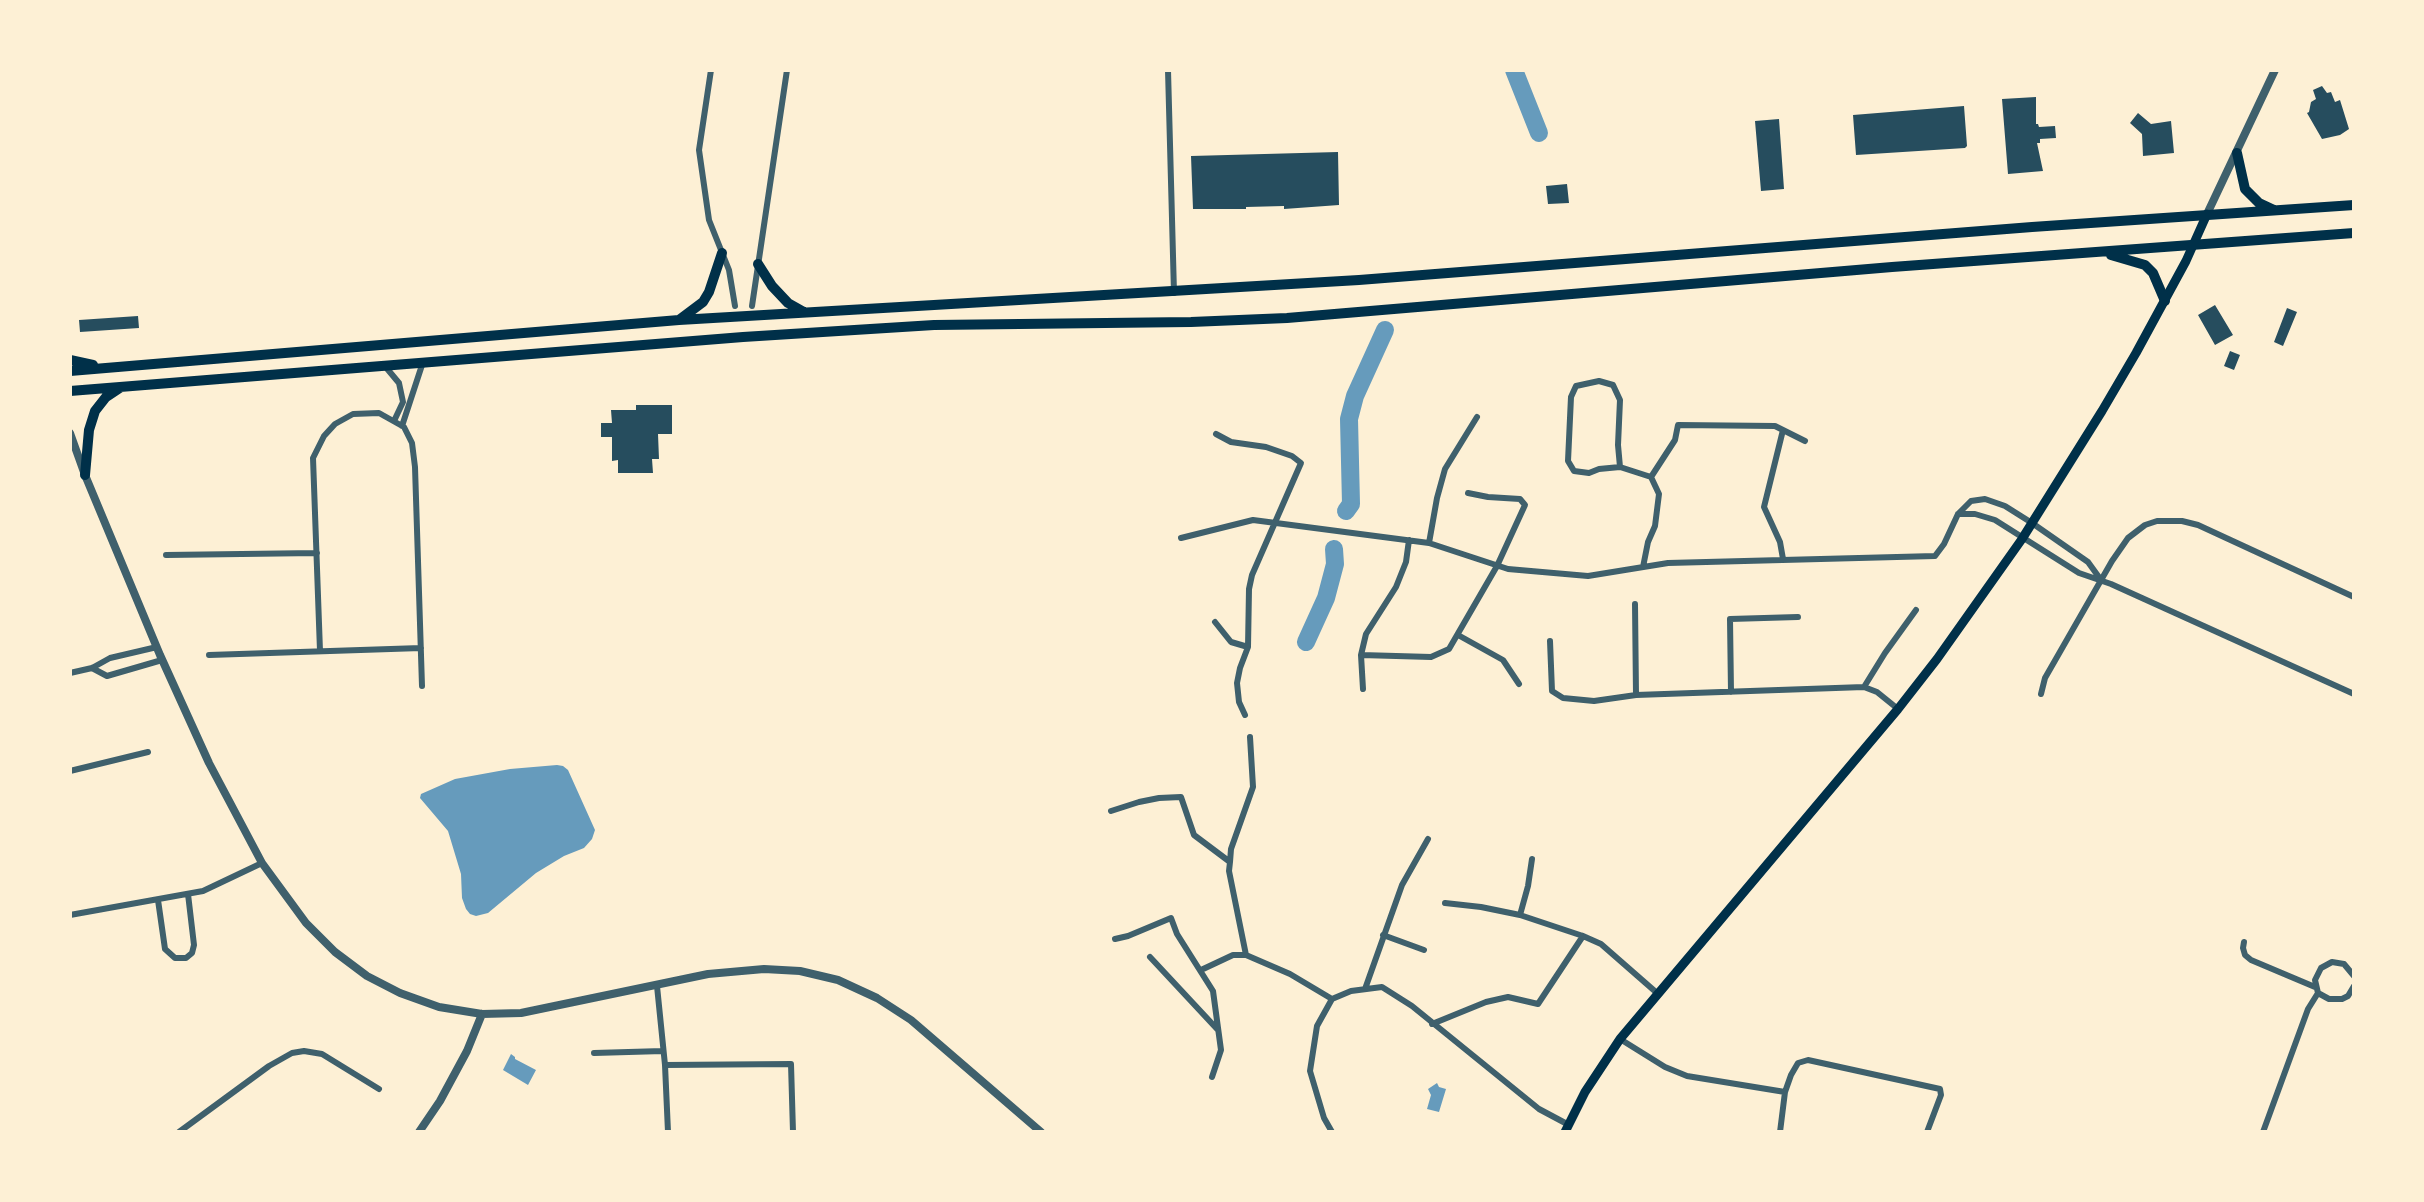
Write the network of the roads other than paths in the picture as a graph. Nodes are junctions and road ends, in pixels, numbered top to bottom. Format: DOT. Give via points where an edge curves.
graph roads {
  1 [pos="711,70"];
  2 [pos="787,70"];
  3 [pos="1168,70"];
  4 [pos="2274,70"];
  5 [pos="2237,153"];
  6 [pos="2354,205"];
  7 [pos="2275,211"];
  8 [pos="2207,215"];
  9 [pos="2354,233"];
  10 [pos="2193,246"];
  11 [pos="2100,252"];
  12 [pos="722,253"];
  13 [pos="758,264"];
  14 [pos="1174,292"];
  15 [pos="2165,301"];
  16 [pos="735,306"];
  17 [pos="752,306"];
  18 [pos="804,312"];
  19 [pos="679,320"];
  20 [pos="70,360"];
  21 [pos="424,362"];
  22 [pos="384,365"];
  23 [pos="111,368"];
  24 [pos="70,371"];
  25 [pos="122,386"];
  26 [pos="70,391"];
  27 [pos="401,393"];
  28 [pos="412,394"];
  29 [pos="1477,417"];
  30 [pos="394,421"];
  31 [pos="402,426"];
  32 [pos="1783,430"];
  33 [pos="70,433"];
  34 [pos="1216,434"];
  35 [pos="1805,441"];
  36 [pos="1620,467"];
  37 [pos="85,475"];
  38 [pos="1651,477"];
  39 [pos="1468,493"];
  40 [pos="1958,514"];
  41 [pos="2032,523"];
  42 [pos="1276,524"];
  43 [pos="1181,538"];
  44 [pos="2022,539"];
  45 [pos="1409,540"];
  46 [pos="1429,544"];
  47 [pos="317,553"];
  48 [pos="166,555"];
  49 [pos="1783,559"];
  50 [pos="1497,566"];
  51 [pos="1643,567"];
  52 [pos="2101,580"];
  53 [pos="2354,597"];
  54 [pos="1635,604"];
  55 [pos="1916,610"];
  56 [pos="1798,617"];
  57 [pos="1215,622"];
  58 [pos="1458,635"];
  59 [pos="1550,641"];
  60 [pos="156,647"];
  61 [pos="1248,647"];
  62 [pos="421,648"];
  63 [pos="320,651"];
  64 [pos="209,655"];
  65 [pos="1361,655"];
  66 [pos="114,657"];
  67 [pos="162,660"];
  68 [pos="92,668"];
  69 [pos="70,673"];
  70 [pos="118,674"];
  71 [pos="1520,684"];
  72 [pos="422,686"];
  73 [pos="1864,687"];
  74 [pos="1363,689"];
  75 [pos="1731,692"];
  76 [pos="2041,694"];
  77 [pos="2354,694"];
  78 [pos="1636,695"];
  79 [pos="1898,709"];
  80 [pos="1245,715"];
  81 [pos="1250,737"];
  82 [pos="148,752"];
  83 [pos="70,771"];
  84 [pos="1111,811"];
  85 [pos="1428,839"];
  86 [pos="1532,859"];
  87 [pos="1230,862"];
  88 [pos="261,863"];
  89 [pos="188,894"];
  90 [pos="158,900"];
  91 [pos="1446,903"];
  92 [pos="70,915"];
  93 [pos="1520,915"];
  94 [pos="1383,935"];
  95 [pos="1583,936"];
  96 [pos="1115,939"];
  97 [pos="2244,942"];
  98 [pos="1424,950"];
  99 [pos="1246,955"];
  100 [pos="1150,957"];
  101 [pos="1201,970"];
  102 [pos="2354,976"];
  103 [pos="657,986"];
  104 [pos="2354,986"];
  105 [pos="1365,989"];
  106 [pos="2317,990"];
  107 [pos="1657,993"];
  108 [pos="1332,999"];
  109 [pos="482,1014"];
  110 [pos="1432,1024"];
  111 [pos="1219,1031"];
  112 [pos="1620,1039"];
  113 [pos="663,1051"];
  114 [pos="594,1053"];
  115 [pos="665,1065"];
  116 [pos="1212,1077"];
  117 [pos="379,1089"];
  118 [pos="1785,1092"];
  119 [pos="1567,1128"];
  120 [pos="179,1132"];
  121 [pos="419,1132"];
  122 [pos="668,1132"];
  123 [pos="793,1132"];
  124 [pos="1041,1132"];
  125 [pos="1332,1132"];
  126 [pos="1780,1132"];
  127 [pos="1927,1132"];
  128 [pos="2263,1132"];
  1 -- 12 [label="street" via="699,150 709,220"];
  2 -- 13 [label="street"];
  3 -- 14 [label="street"];
  4 -- 5 [label="street"];
  5 -- 7 [label="highway" via="2245,189"];
  5 -- 8 [label="street"];
  6 -- 7 [label="highway"];
  7 -- 8 [label="highway"];
  8 -- 10 [label="main road"];
  8 -- 14 [label="highway"];
  9 -- 10 [label="highway"];
  10 -- 11 [label="highway"];
  10 -- 15 [label="main road"];
  11 -- 15 [label="highway" via="2145,265"];
  11 -- 21 [label="highway" via="1287,318 920,326"];
  12 -- 16 [label="street"];
  12 -- 19 [label="highway" via="703,302"];
  13 -- 17 [label="street"];
  13 -- 18 [label="highway" via="788,303"];
  14 -- 18 [label="highway"];
  15 -- 41 [label="main road"];
  18 -- 19 [label="highway"];
  19 -- 23 [label="highway"];
  20 -- 23 [label="highway"];
  21 -- 22 [label="highway"];
  21 -- 28 [label="street"];
  22 -- 25 [label="highway"];
  22 -- 27 [label="street"];
  23 -- 24 [label="highway"];
  25 -- 26 [label="highway"];
  25 -- 37 [label="highway" via="95,411"];
  27 -- 28 [label="street"];
  27 -- 30 [label="street" via="403,402"];
  28 -- 31 [label="street"];
  29 -- 46 [label="street" via="1446,469"];
  30 -- 31 [label="street"];
  30 -- 47 [label="street" via="379,413 353,414 335,424 318,446 313,458"];
  31 -- 62 [label="street" via="412,443 415,467"];
  32 -- 35 [label="street"];
  32 -- 38 [label="street" via="1776,426 1678,425 1675,440"];
  32 -- 49 [label="street" via="1764,507"];
  33 -- 37 [label="street"];
  34 -- 42 [label="street" via="1231,442 1266,447 1301,463"];
  36 -- 36 [label="street" via="1589,473 1574,471 1568,461 1571,397 1576,386 1599,381 1613,385 1620,400"];
  36 -- 38 [label="street"];
  37 -- 60 [label="street"];
  38 -- 51 [label="street" via="1659,494"];
  39 -- 50 [label="street" via="1520,499 1525,505"];
  40 -- 41 [label="street" via="1971,501 1985,499"];
  40 -- 44 [label="street" via="1995,520"];
  40 -- 49 [label="street" via="1935,556"];
  41 -- 44 [label="main road"];
  41 -- 52 [label="street" via="2088,562"];
  42 -- 43 [label="street" via="1253,520"];
  42 -- 45 [label="street"];
  42 -- 61 [label="street" via="1252,575"];
  44 -- 52 [label="street" via="2079,573"];
  44 -- 79 [label="main road"];
  45 -- 46 [label="street"];
  45 -- 65 [label="street" via="1396,587 1366,634"];
  46 -- 50 [label="street"];
  47 -- 48 [label="street"];
  47 -- 63 [label="street"];
  49 -- 51 [label="street"];
  50 -- 51 [label="street" via="1588,576"];
  50 -- 58 [label="street"];
  52 -- 53 [label="street" via="2128,538 2145,525 2182,521"];
  52 -- 76 [label="street" via="2045,678"];
  52 -- 77 [label="street"];
  54 -- 78 [label="street"];
  55 -- 73 [label="street"];
  56 -- 75 [label="street" via="1730,618"];
  57 -- 61 [label="street" via="1231,642"];
  58 -- 65 [label="street" via="1449,649 1431,657"];
  58 -- 71 [label="street" via="1503,660"];
  59 -- 78 [label="street" via="1552,691 1563,698 1594,701"];
  60 -- 66 [label="street"];
  60 -- 67 [label="street"];
  61 -- 80 [label="street" via="1237,683"];
  62 -- 63 [label="street"];
  62 -- 72 [label="street"];
  63 -- 64 [label="street"];
  65 -- 74 [label="street"];
  66 -- 68 [label="street"];
  66 -- 70 [label="street"];
  67 -- 70 [label="street"];
  67 -- 88 [label="street"];
  68 -- 69 [label="street"];
  68 -- 70 [label="street" via="107,676"];
  73 -- 75 [label="street"];
  73 -- 79 [label="street"];
  75 -- 78 [label="street"];
  79 -- 107 [label="main road"];
  81 -- 87 [label="street" via="1253,787"];
  82 -- 83 [label="street"];
  84 -- 87 [label="street" via="1181,797 1194,835"];
  85 -- 94 [label="street" via="1402,885"];
  86 -- 93 [label="street"];
  87 -- 99 [label="street"];
  88 -- 89 [label="street"];
  88 -- 109 [label="street" via="306,923 368,976 439,1007"];
  89 -- 90 [label="street"];
  89 -- 90 [label="street" via="194,945 187,958 175,958 165,949"];
  90 -- 92 [label="street"];
  91 -- 93 [label="street"];
  93 -- 95 [label="street"];
  94 -- 98 [label="street"];
  94 -- 105 [label="street"];
  95 -- 107 [label="street" via="1601,944"];
  95 -- 110 [label="street" via="1538,1004 1508,997"];
  96 -- 101 [label="street" via="1171,918"];
  97 -- 106 [label="street" via="2245,955 2251,960"];
  99 -- 101 [label="street" via="1233,955"];
  99 -- 108 [label="street"];
  100 -- 111 [label="street"];
  101 -- 111 [label="street" via="1213,991"];
  102 -- 106 [label="street" via="2349,967 2332,962 2321,968 2315,980"];
  103 -- 109 [label="street" via="521,1013"];
  103 -- 113 [label="street"];
  103 -- 124 [label="street" via="708,974 764,969 838,980 911,1020"];
  104 -- 106 [label="street" via="2342,999 2329,999"];
  105 -- 108 [label="street"];
  105 -- 110 [label="street" via="1382,988"];
  106 -- 128 [label="street"];
  107 -- 112 [label="main road"];
  108 -- 125 [label="street" via="1317,1026 1310,1071"];
  109 -- 121 [label="street" via="467,1051"];
  110 -- 119 [label="street"];
  111 -- 116 [label="street" via="1221,1050"];
  112 -- 118 [label="street" via="1687,1076"];
  112 -- 119 [label="main road"];
  113 -- 114 [label="street"];
  113 -- 115 [label="street"];
  115 -- 122 [label="street"];
  115 -- 123 [label="street" via="791,1064"];
  117 -- 120 [label="street" via="323,1054 292,1053"];
  118 -- 126 [label="street"];
  118 -- 127 [label="street" via="1798,1063 1808,1060 1940,1089"];
}
